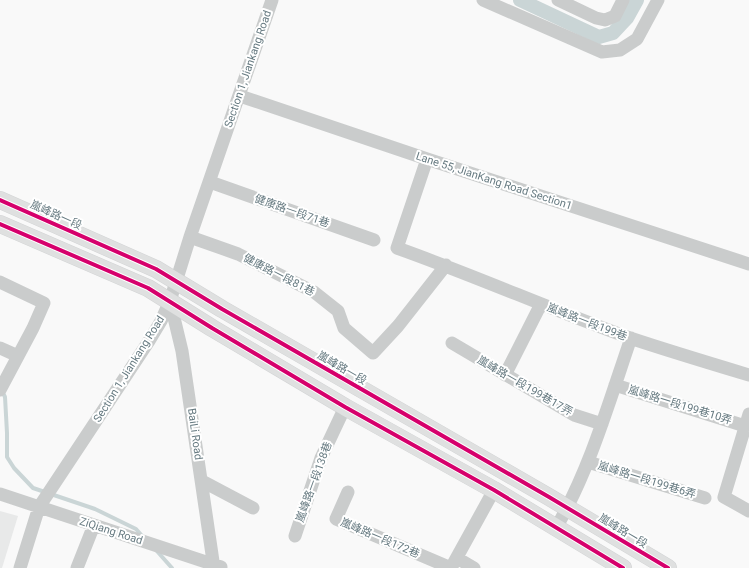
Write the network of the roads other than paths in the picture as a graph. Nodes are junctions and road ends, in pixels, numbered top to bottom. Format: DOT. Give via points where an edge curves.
graph roads {
  1 [pos="272,0"];
  2 [pos="483,0"];
  3 [pos="558,0"];
  4 [pos="623,0"];
  5 [pos="658,0"];
  6 [pos="240,96"];
  7 [pos="427,159"];
  8 [pos="210,182"];
  9 [pos="0,200"];
  10 [pos="0,224"];
  11 [pos="190,237"];
  12 [pos="374,240"];
  13 [pos="749,264"];
  14 [pos="446,265"];
  15 [pos="176,280"];
  16 [pos="0,282"];
  17 [pos="170,301"];
  18 [pos="541,304"];
  19 [pos="631,338"];
  20 [pos="452,343"];
  21 [pos="0,348"];
  22 [pos="18,356"];
  23 [pos="505,375"];
  24 [pos="749,376"];
  25 [pos="615,385"];
  26 [pos="0,390"];
  27 [pos="345,407"];
  28 [pos="747,420"];
  29 [pos="602,424"];
  30 [pos="588,462"];
  31 [pos="202,481"];
  32 [pos="494,490"];
  33 [pos="348,492"];
  34 [pos="0,494"];
  35 [pos="705,498"];
  36 [pos="39,507"];
  37 [pos="253,508"];
  38 [pos="568,508"];
  39 [pos="749,511"];
  40 [pos="94,525"];
  41 [pos="556,528"];
  42 [pos="295,536"];
  43 [pos="606,564"];
  44 [pos="453,565"];
  45 [pos="217,567"];
  46 [pos="20,568"];
  47 [pos="77,568"];
  48 [pos="474,568"];
  49 [pos="623,568"];
  50 [pos="668,568"];
  1 -- 6 [label="street, Section 1, Jiankang Road"];
  2 -- 5 [label="street" via="602,52 620,50 637,39"];
  3 -- 4 [label="street" via="605,20 615,16"];
  6 -- 7 [label="street, Lane 55, JianKang Road Section1"];
  6 -- 8 [label="street, Section 1, Jiankang Road"];
  7 -- 13 [label="street, Lane 55, JianKang Road Section1"];
  7 -- 14 [label="street, 嵐峰路一段199巷" via="398,248"];
  8 -- 11 [label="street, Section 1, Jiankang Road"];
  8 -- 12 [label="street, 健康路一段71巷"];
  9 -- 15 [label="main road, 嵐峰路一段"];
  10 -- 17 [label="main road" via="148,288"];
  11 -- 14 [label="street, 健康路一段81巷" via="238,254 314,292 338,311 344,328 373,353 398,326"];
  11 -- 15 [label="street, Section 1, Jiankang Road"];
  14 -- 18 [label="street, 嵐峰路一段199巷"];
  15 -- 17 [label="street, Section 1, Jiankang Road"];
  15 -- 38 [label="main road, 嵐峰路一段"];
  16 -- 22 [label="street" via="44,303"];
  17 -- 27 [label="main road"];
  17 -- 31 [label="street, BaiLi Road" via="182,351"];
  17 -- 36 [label="street, Section 1, Jiankang Road" via="149,340"];
  18 -- 19 [label="street, 嵐峰路一段199巷"];
  18 -- 23 [label="street"];
  19 -- 24 [label="street"];
  19 -- 25 [label="street, 嵐峰路一段199巷"];
  20 -- 23 [label="street, 嵐峰路一段199巷17弄"];
  21 -- 22 [label="street"];
  22 -- 26 [label="street"];
  23 -- 29 [label="street, 嵐峰路一段199巷17弄" via="574,415"];
  25 -- 28 [label="street, 嵐峰路一段199巷10弄"];
  25 -- 29 [label="street, 嵐峰路一段199巷"];
  27 -- 32 [label="main road"];
  27 -- 42 [label="street, 嵐峰路一段138巷" via="321,458"];
  28 -- 39 [label="street" via="724,497"];
  29 -- 30 [label="street, 嵐峰路一段199巷"];
  30 -- 35 [label="street, 嵐峰路一段199巷6弄"];
  30 -- 38 [label="street, 嵐峰路一段199巷"];
  31 -- 37 [label="street"];
  31 -- 45 [label="street, BaiLi Road"];
  32 -- 41 [label="main road"];
  32 -- 44 [label="street"];
  33 -- 44 [label="street, 嵐峰路一段172巷" via="336,519"];
  34 -- 36 [label="street, ZiQiang Road"];
  36 -- 40 [label="street, ZiQiang Road"];
  36 -- 46 [label="street, Section 1, Jiankang Road"];
  38 -- 41 [label="street, 嵐峰路一段199巷"];
  38 -- 50 [label="main road, 嵐峰路一段"];
  40 -- 45 [label="street, ZiQiang Road"];
  40 -- 47 [label="street"];
  41 -- 43 [label="main road"];
  43 -- 49 [label="main road"];
  44 -- 48 [label="street, 嵐峰路一段172巷"];
}
